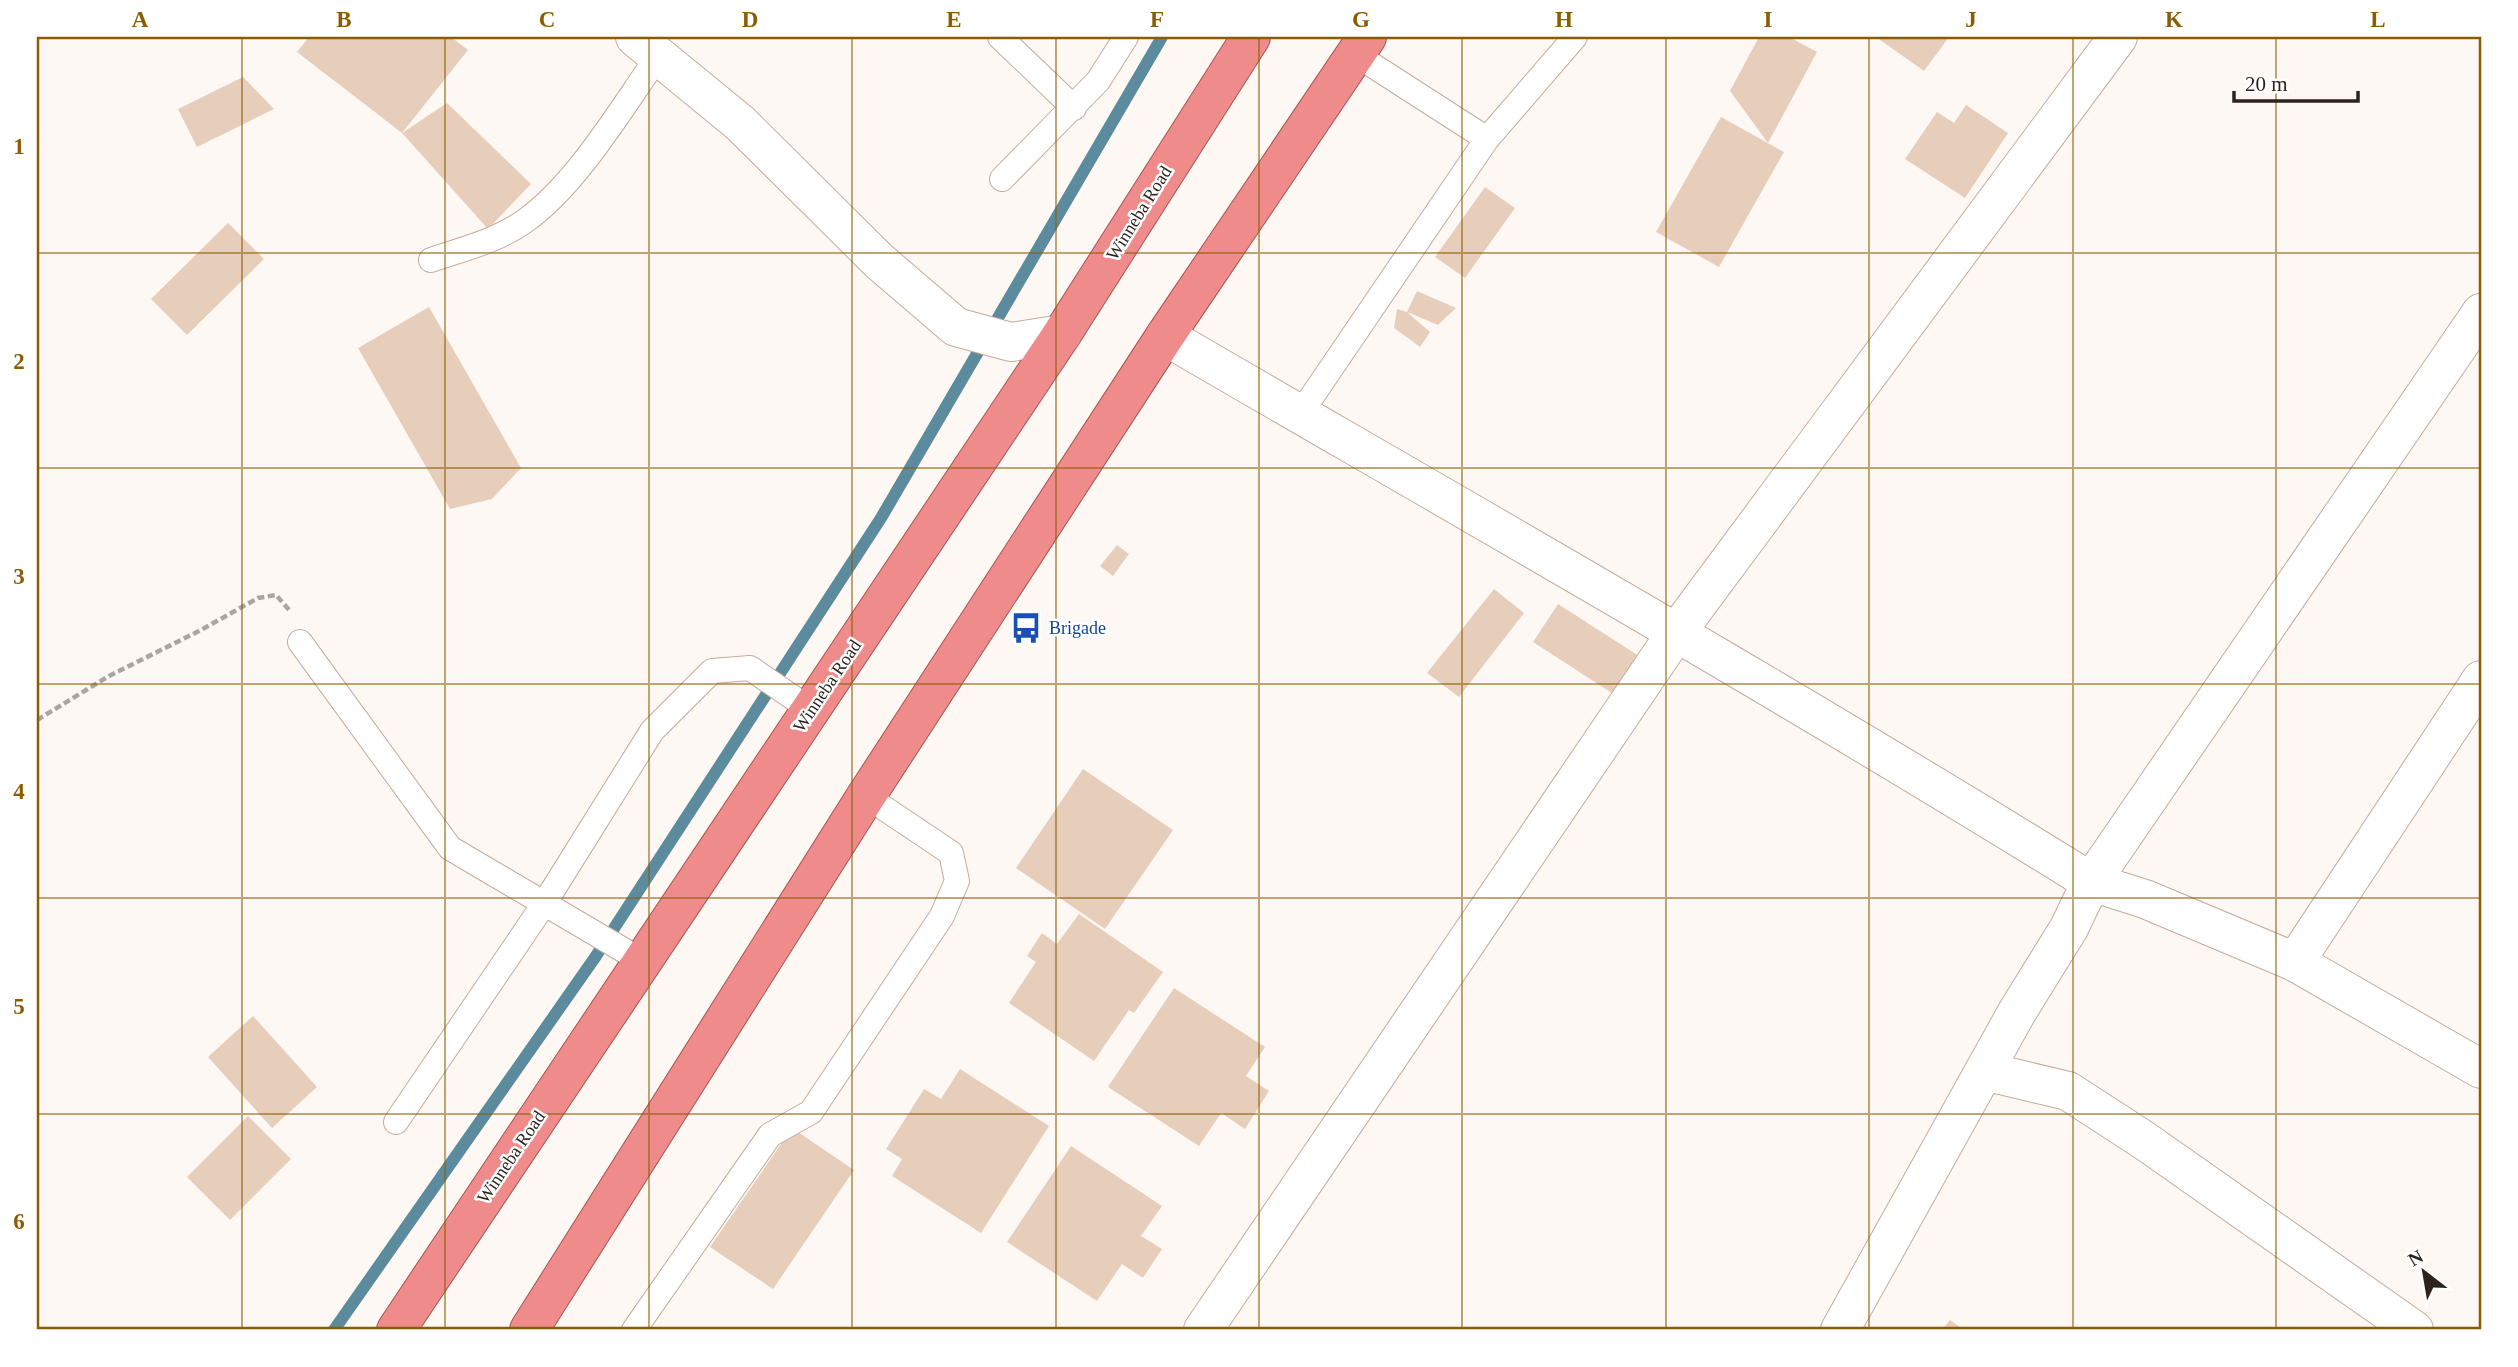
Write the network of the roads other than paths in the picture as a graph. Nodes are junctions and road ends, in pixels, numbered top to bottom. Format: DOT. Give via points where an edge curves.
graph roads {
  1 [pos="1000,37"];
  2 [pos="1126,37"];
  3 [pos="1251,37"];
  4 [pos="1575,37"];
  5 [pos="2118,37"];
  6 [pos="655,44"];
  7 [pos="1361,45"];
  8 [pos="1074,108"];
  9 [pos="1487,139"];
  10 [pos="1002,179"];
  11 [pos="431,260"];
  12 [pos="2481,313"];
  13 [pos="1062,334"];
  14 [pos="1165,336"];
  15 [pos="1300,414"];
  16 [pos="1676,633"];
  17 [pos="300,642"];
  18 [pos="2481,680"];
  19 [pos="811,710"];
  20 [pos="866,796"];
  21 [pos="2091,882"];
  22 [pos="544,904"];
  23 [pos="642,961"];
  24 [pos="2295,962"];
  25 [pos="2481,1069"];
  26 [pos="1984,1072"];
  27 [pos="396,1122"];
  28 [pos="396,1330"];
  29 [pos="529,1330"];
  30 [pos="634,1330"];
  31 [pos="1203,1330"];
  32 [pos="1840,1330"];
  33 [pos="2414,1330"];
  1 -- 8 [label="lane"];
  2 -- 8 [label="lane"];
  3 -- 13 [label="highway, Winneba Road"];
  4 -- 9 [label="lane"];
  5 -- 16 [label="street"];
  6 -- 11 [label="lane" via="571,178 526,221 487,242"];
  6 -- 13 [label="street" via="879,261 956,327 1011,342"];
  7 -- 9 [label="lane"];
  7 -- 14 [label="highway"];
  8 -- 10 [label="lane"];
  9 -- 15 [label="lane"];
  12 -- 21 [label="street"];
  13 -- 19 [label="highway, Winneba Road"];
  14 -- 15 [label="street"];
  14 -- 20 [label="highway"];
  15 -- 16 [label="street"];
  16 -- 21 [label="street"];
  16 -- 31 [label="street"];
  17 -- 22 [label="lane" via="450,848"];
  18 -- 24 [label="street"];
  19 -- 22 [label="lane" via="750,668 712,671 652,731"];
  19 -- 23 [label="highway, Winneba Road"];
  20 -- 29 [label="highway"];
  20 -- 30 [label="lane" via="951,853 957,881 942,916 811,1112 770,1136"];
  21 -- 24 [label="street" via="2145,899"];
  21 -- 26 [label="street"];
  22 -- 23 [label="lane"];
  22 -- 27 [label="lane"];
  23 -- 28 [label="highway, Winneba Road"];
  24 -- 25 [label="street"];
  26 -- 32 [label="street"];
  26 -- 33 [label="street" via="2068,1091"];
}
